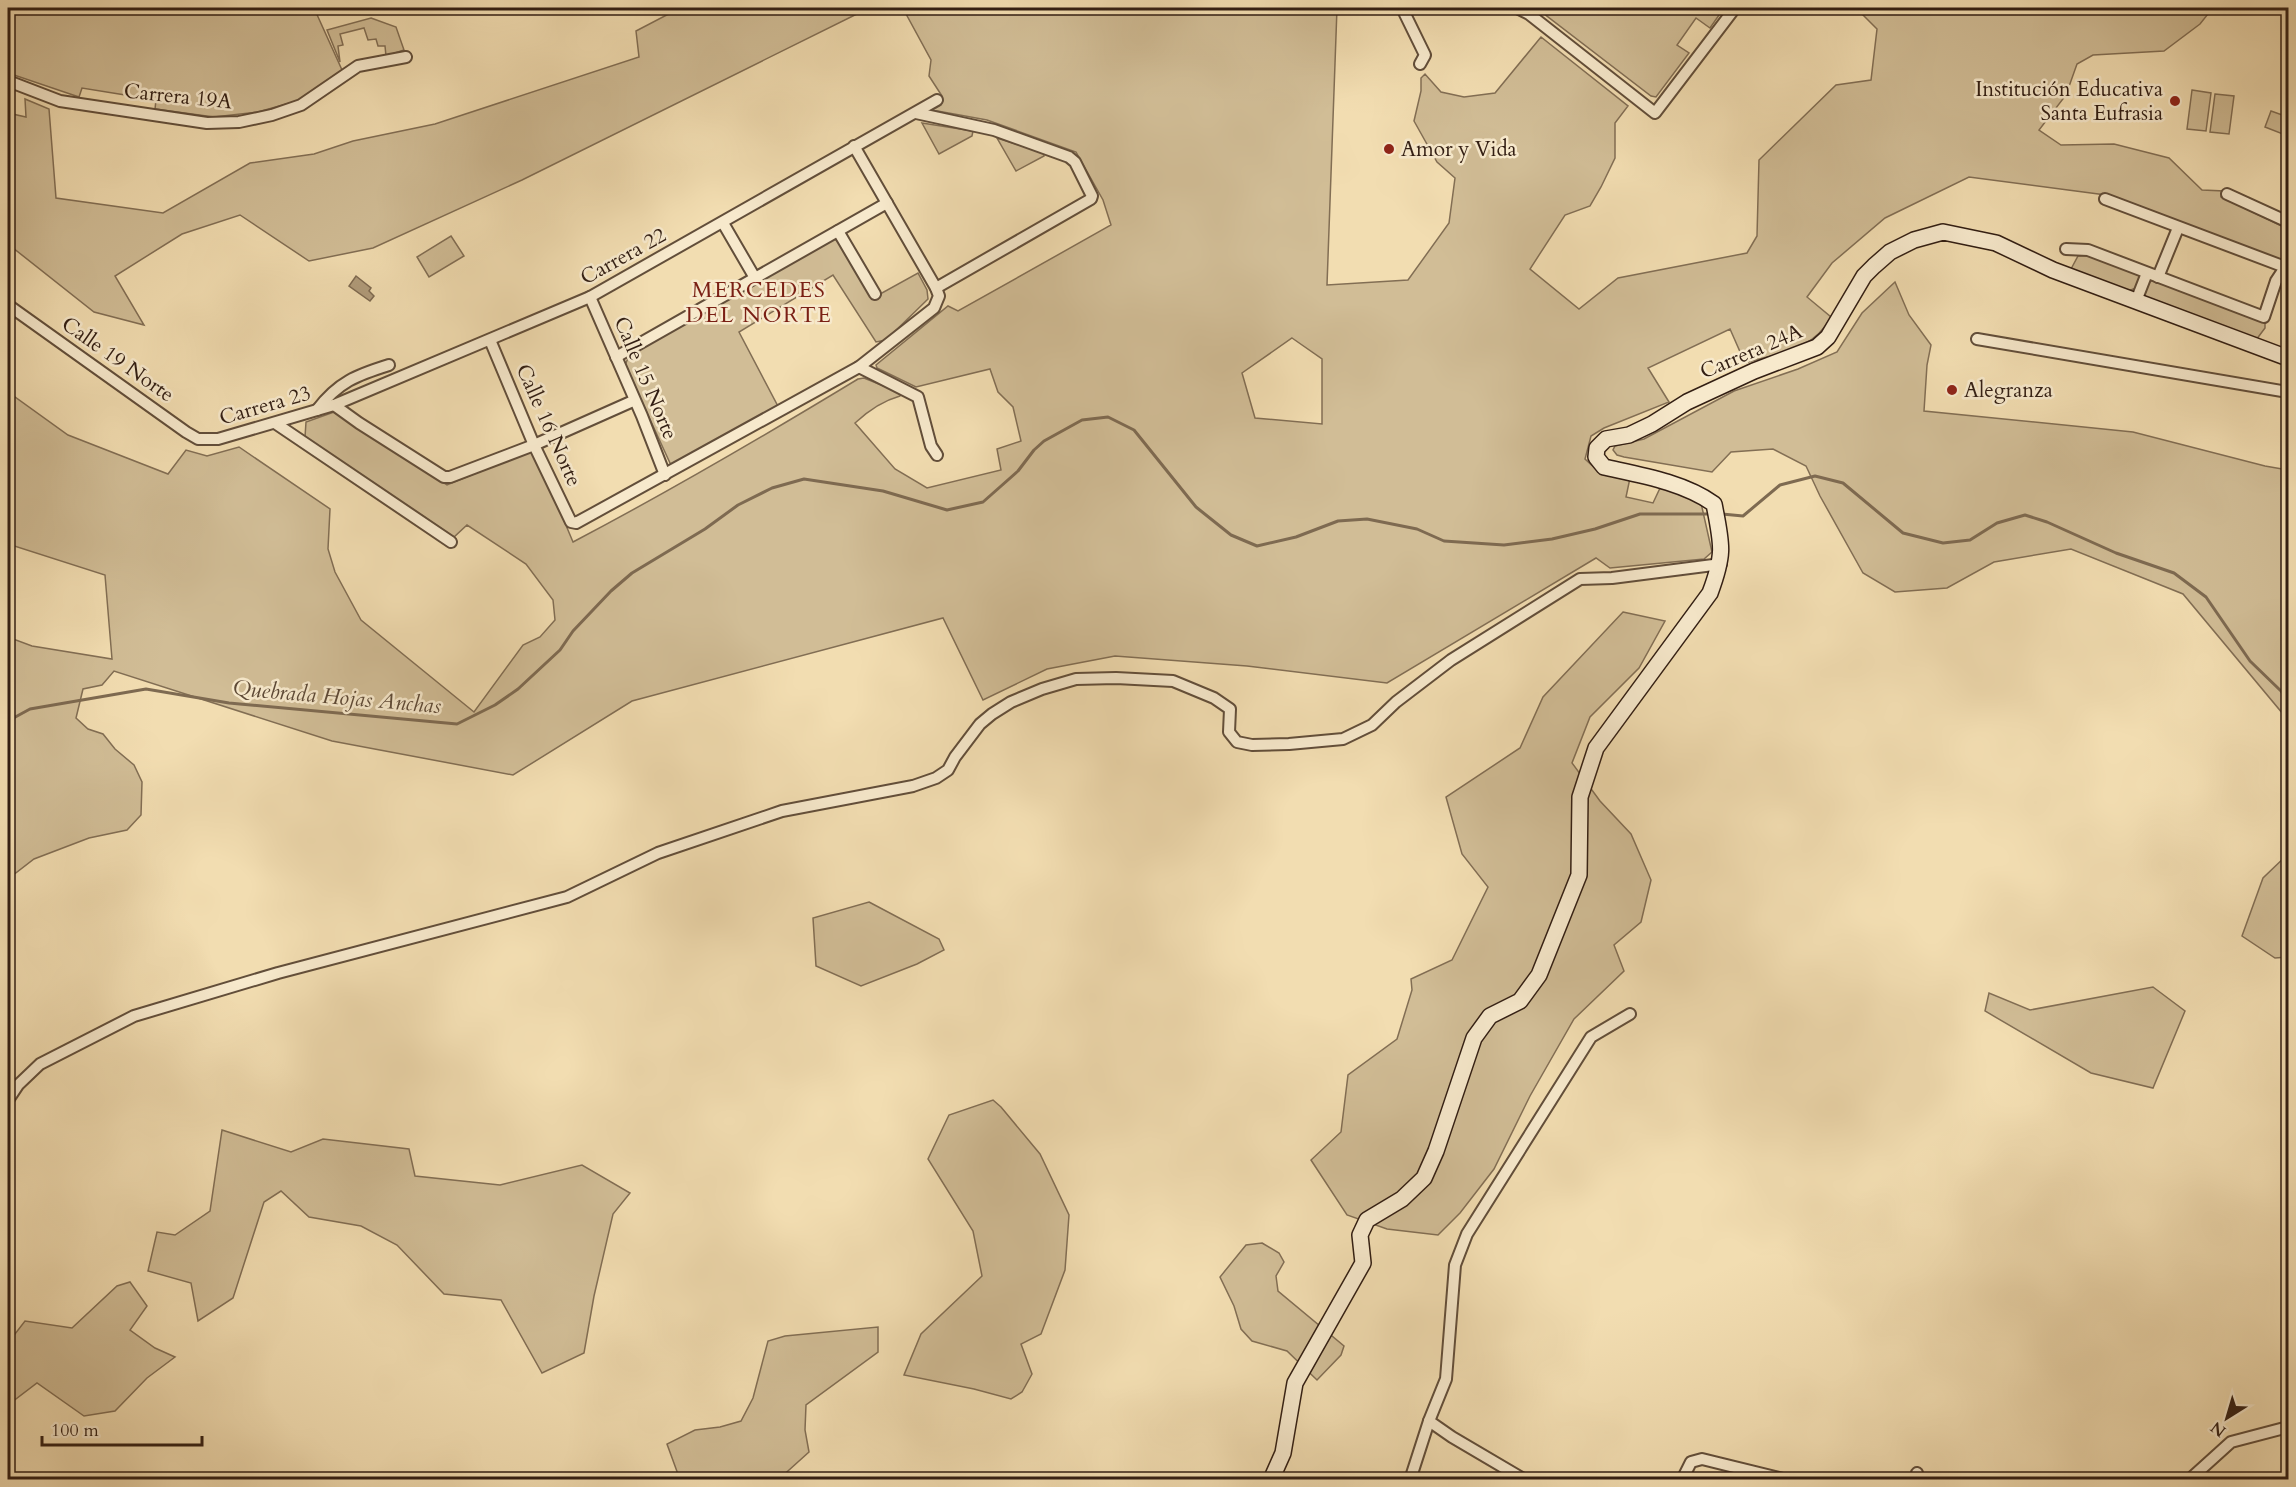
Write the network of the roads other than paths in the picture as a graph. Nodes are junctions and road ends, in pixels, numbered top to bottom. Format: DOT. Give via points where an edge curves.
graph roads {
  1 [pos="1402,8"];
  2 [pos="1517,8"];
  3 [pos="1736,8"];
  4 [pos="1532,11"];
  5 [pos="406,57"];
  6 [pos="1420,64"];
  7 [pos="8,81"];
  8 [pos="937,100"];
  9 [pos="916,113"];
  10 [pos="854,146"];
  11 [pos="2227,194"];
  12 [pos="2105,199"];
  13 [pos="887,203"];
  14 [pos="2289,222"];
  15 [pos="723,223"];
  16 [pos="2178,228"];
  17 [pos="838,231"];
  18 [pos="2066,249"];
  19 [pos="2287,265"];
  20 [pos="2147,273"];
  21 [pos="2158,277"];
  22 [pos="755,278"];
  23 [pos="936,288"];
  24 [pos="875,294"];
  25 [pos="590,297"];
  26 [pos="2136,301"];
  27 [pos="8,305"];
  28 [pos="1977,339"];
  29 [pos="490,340"];
  30 [pos="2289,344"];
  31 [pos="616,357"];
  32 [pos="2288,358"];
  33 [pos="389,365"];
  34 [pos="859,367"];
  35 [pos="2289,392"];
  36 [pos="633,401"];
  37 [pos="334,405"];
  38 [pos="317,410"];
  39 [pos="275,423"];
  40 [pos="207,440"];
  41 [pos="534,445"];
  42 [pos="937,455"];
  43 [pos="665,475"];
  44 [pos="451,543"];
  45 [pos="1721,564"];
  46 [pos="1630,1014"];
  47 [pos="8,1100"];
  48 [pos="1429,1421"];
  49 [pos="2289,1427"];
  50 [pos="1271,1479"];
  51 [pos="1410,1479"];
  52 [pos="1525,1479"];
  53 [pos="1682,1479"];
  54 [pos="1787,1479"];
  55 [pos="2189,1479"];
  1 -- 6 [label="street" via="1425,55"];
  2 -- 4 [label="street"];
  3 -- 4 [label="street" via="1655,113"];
  5 -- 7 [label="street, Carrera 19A" via="358,66 301,105 239,122 207,123 60,101"];
  8 -- 9 [label="street, Carrera 22"];
  9 -- 10 [label="street, Carrera 22"];
  9 -- 23 [label="street" via="994,130 1069,157 1092,196"];
  10 -- 13 [label="street"];
  10 -- 15 [label="street, Carrera 22"];
  11 -- 14 [label="street"];
  12 -- 16 [label="street"];
  13 -- 17 [label="street"];
  13 -- 23 [label="street"];
  15 -- 22 [label="street"];
  15 -- 25 [label="street, Carrera 22"];
  16 -- 19 [label="street"];
  16 -- 21 [label="street"];
  17 -- 22 [label="street"];
  17 -- 24 [label="street"];
  18 -- 20 [label="street" via="2088,250"];
  19 -- 21 [label="street" via="2271,292 2264,317"];
  20 -- 21 [label="street"];
  20 -- 26 [label="street"];
  22 -- 31 [label="street"];
  23 -- 34 [label="street" via="939,296 934,308"];
  25 -- 29 [label="street, Carrera 22"];
  25 -- 31 [label="street, Calle 15 Norte"];
  26 -- 32 [label="street, Carrera 24A"];
  26 -- 45 [label="street, Carrera 24A" via="1984,239 1943,232 1890,252 1864,276 1837,325 1817,347 1697,397 1629,435 1606,439 1598,448 1596,457 1604,467 1698,493 1714,504 1722,544"];
  27 -- 40 [label="street, Calle 19 Norte" via="186,432"];
  28 -- 35 [label="street"];
  29 -- 37 [label="street, Carrera 22"];
  29 -- 41 [label="street, Calle 16 Norte"];
  30 -- 32 [label="street, Carrera 24A"];
  31 -- 36 [label="street, Calle 15 Norte"];
  33 -- 38 [label="street" via="340,385"];
  34 -- 42 [label="street" via="918,397"];
  34 -- 43 [label="street"];
  36 -- 41 [label="street"];
  36 -- 43 [label="street, Calle 15 Norte"];
  37 -- 38 [label="street, Carrera 23"];
  37 -- 41 [label="street" via="439,475 450,477"];
  38 -- 39 [label="street, Carrera 23"];
  39 -- 40 [label="street, Carrera 23"];
  39 -- 44 [label="street"];
  41 -- 43 [label="street, Calle 16 Norte" via="571,522 576,523"];
  45 -- 47 [label="street" via="1580,579 1451,660 1372,725 1343,739 1271,745 1237,742 1229,732 1230,709 1173,681 1076,679 1042,689 1011,702 986,719 948,770 936,778 913,786 782,811 658,853 567,897 134,1016 40,1064"];
  45 -- 50 [label="street" via="1710,593 1596,748 1580,797 1579,875 1539,975 1520,1001 1490,1016 1474,1038 1424,1178 1402,1199 1367,1220 1360,1235 1363,1263 1295,1383 1283,1453"];
  46 -- 48 [label="street" via="1592,1037 1467,1234 1455,1265 1446,1378"];
  48 -- 51 [label="street"];
  48 -- 52 [label="street"];
  49 -- 55 [label="street" via="2230,1442"];
  53 -- 54 [label="street" via="1691,1462 1702,1460"];
}
